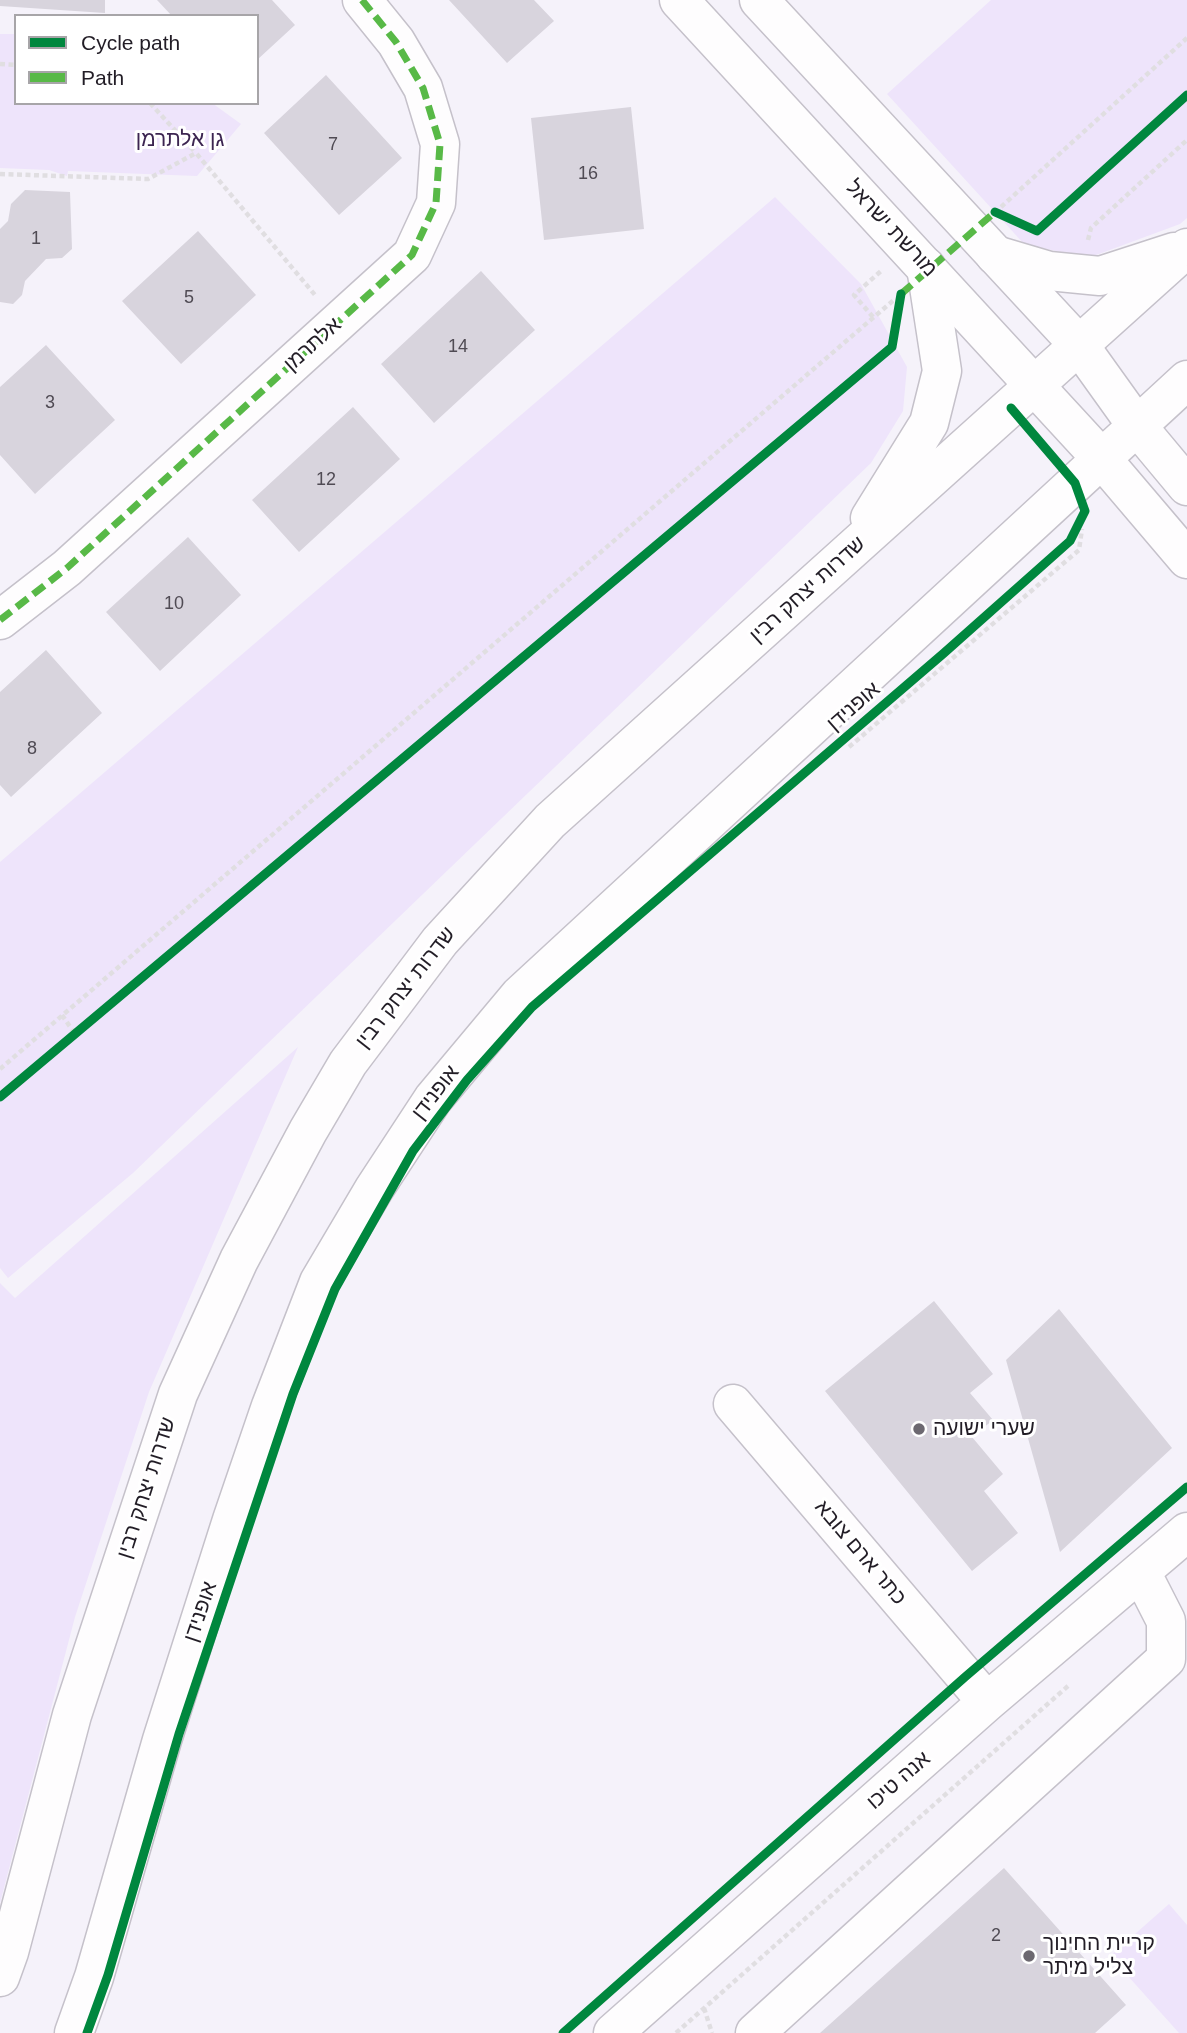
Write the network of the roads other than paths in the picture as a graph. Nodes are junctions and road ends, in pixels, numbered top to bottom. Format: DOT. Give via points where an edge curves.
graph roads {
  1 [pos="362,0"];
  2 [pos="679,0"];
  3 [pos="759,0"];
  4 [pos="1186,248"];
  5 [pos="995,255"];
  6 [pos="911,269"];
  7 [pos="1079,345"];
  8 [pos="1187,380"];
  9 [pos="1035,386"];
  10 [pos="1137,426"];
  11 [pos="1088,484"];
  12 [pos="1187,486"];
  13 [pos="846,556"];
  14 [pos="1187,559"];
  15 [pos="0,620"];
  16 [pos="733,1404"];
  17 [pos="1187,1532"];
  18 [pos="1140,1572"];
  19 [pos="987,1702"];
  20 [pos="0,1978"];
  21 [pos="74,2033"];
  22 [pos="613,2033"];
  23 [pos="755,2033"];
  1 -- 15 [label="main road, אלתרמן" via="396,42 423,88 440,144 436,203 412,255 67,568"];
  2 -- 6 [label="main road, מורשת ישראל"];
  3 -- 5 [label="main road"];
  4 -- 5 [label="main road" via="1100,276 1049,271"];
  4 -- 7 [label="main road, שדרות יצחק רבין"];
  5 -- 7 [label="main road"];
  6 -- 9 [label="main road, מורשת ישראל"];
  6 -- 13 [label="main road" via="942,371 929,423"];
  7 -- 9 [label="main road, שדרות יצחק רבין"];
  7 -- 10 [label="main road"];
  8 -- 10 [label="main road"];
  9 -- 11 [label="main road, מורשת ישראל"];
  9 -- 13 [label="main road, שדרות יצחק רבין"];
  10 -- 11 [label="main road"];
  10 -- 12 [label="main road"];
  11 -- 14 [label="main road, מורשת ישראל"];
  11 -- 21 [label="main road" via="520,995 433,1099 374,1189 319,1282 271,1406 162,1740"];
  13 -- 20 [label="main road, שדרות יצחק רבין" via="550,821 440,941 348,1063 308,1130 239,1260 178,1394 72,1715"];
  16 -- 19 [label="main road, כתר ארם צובא"];
  17 -- 18 [label="main road, אנה טיכו"];
  18 -- 19 [label="main road, אנה טיכו"];
  18 -- 23 [label="main road" via="1166,1621 1166,1659"];
  19 -- 22 [label="main road, אנה טיכו"];
}
